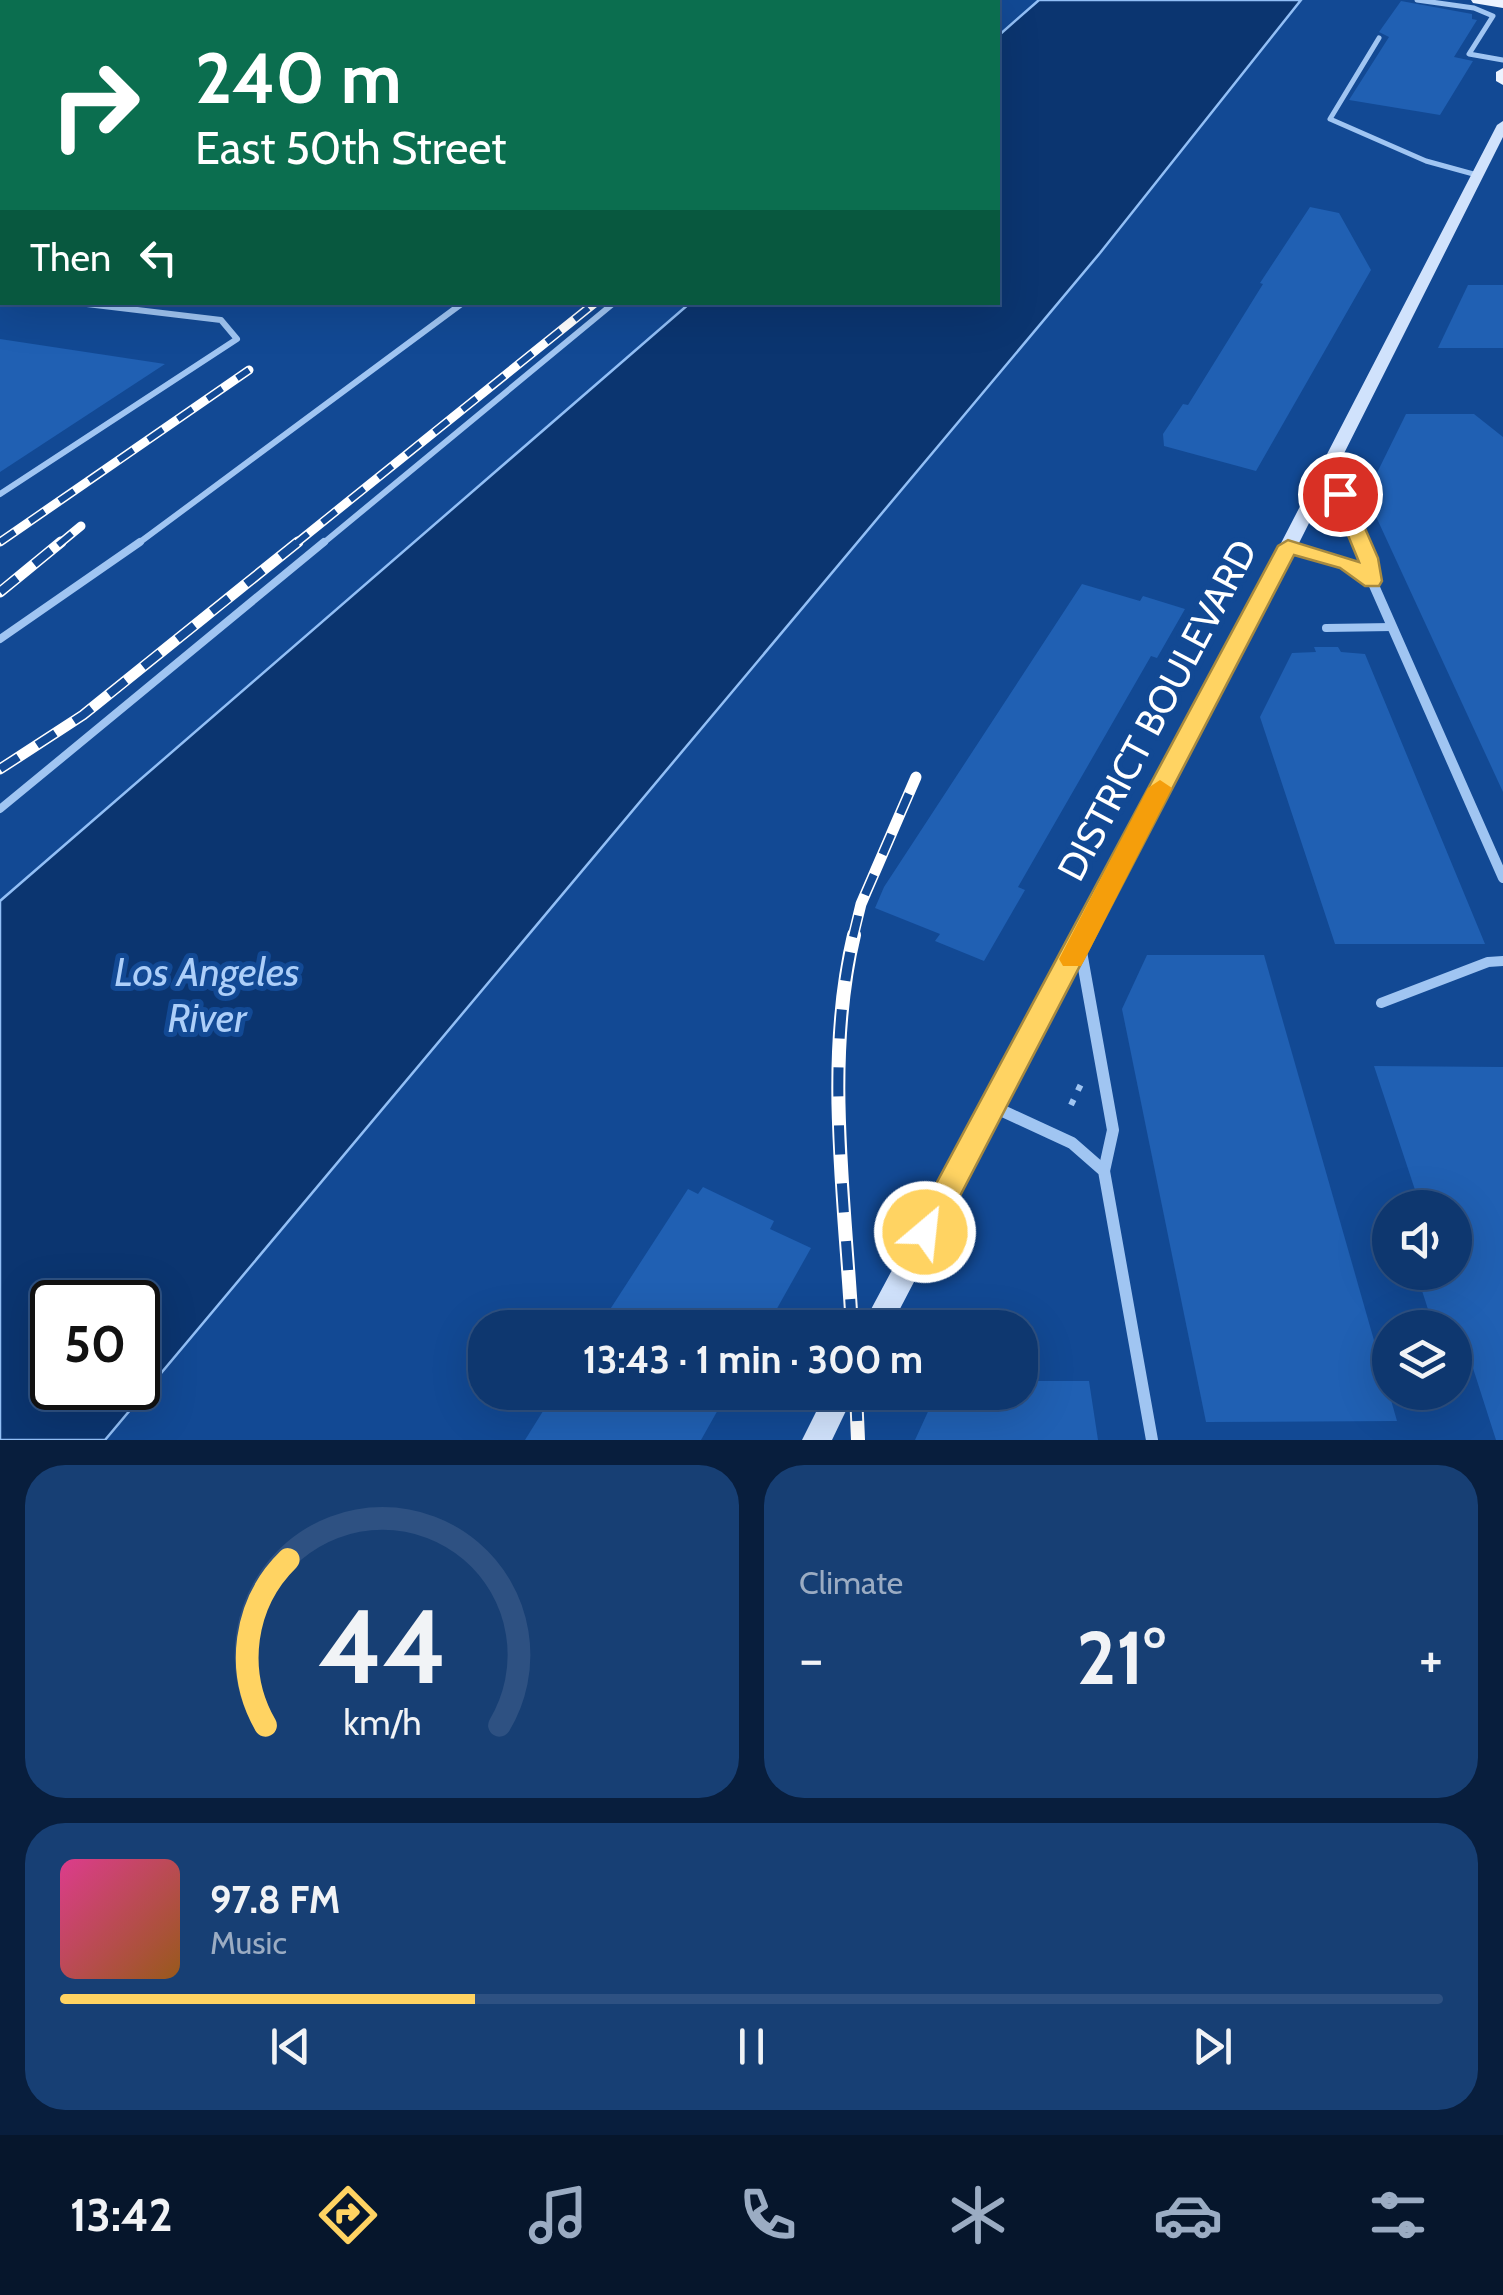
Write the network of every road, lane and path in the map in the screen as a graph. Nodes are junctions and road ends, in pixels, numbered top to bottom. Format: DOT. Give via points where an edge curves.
graph roads {
  1 [pos="1417,0"];
  2 [pos="1478,0"];
  3 [pos="1503,4"];
  4 [pos="1379,38"];
  5 [pos="1503,60"];
  6 [pos="1503,72"];
  7 [pos="1503,80"];
  8 [pos="1501,136"];
  9 [pos="1477,175"];
  10 [pos="95,305"];
  11 [pos="460,305"];
  12 [pos="611,305"];
  13 [pos="1329,467"];
  14 [pos="0,494"];
  15 [pos="1288,546"];
  16 [pos="1372,581"];
  17 [pos="1326,628"];
  18 [pos="1392,628"];
  19 [pos="0,638"];
  20 [pos="0,809"];
  21 [pos="1503,878"];
  22 [pos="1080,945"];
  23 [pos="1503,961"];
  24 [pos="1381,1003"];
  25 [pos="1084,1077"];
  26 [pos="1071,1105"];
  27 [pos="992,1106"];
  28 [pos="1104,1171"];
  29 [pos="884,1310"];
  30 [pos="832,1410"];
  31 [pos="817,1440"];
  32 [pos="1152,1440"];
  1 -- 5 [label="lane" via="1493,16 1470,54"];
  2 -- 3 [label="main road"];
  4 -- 9 [label="lane" via="1330,120 1426,162"];
  6 -- 7 [label="main road"];
  8 -- 9 [label="main road, DISTRICT BOULEVARD"];
  9 -- 13 [label="main road, DISTRICT BOULEVARD"];
  10 -- 14 [label="lane" via="220,320 237,338"];
  11 -- 19 [label="lane"];
  12 -- 20 [label="lane"];
  13 -- 15 [label="main road, DISTRICT BOULEVARD"];
  13 -- 16 [label="street"];
  15 -- 16 [label="street" via="1347,563"];
  15 -- 22 [label="main road, DISTRICT BOULEVARD"];
  16 -- 18 [label="street"];
  17 -- 18 [label="lane"];
  18 -- 21 [label="street"];
  22 -- 27 [label="main road, DISTRICT BOULEVARD"];
  22 -- 28 [label="street" via="1113,1130"];
  23 -- 24 [label="lane"];
  25 -- 26 [label="path"];
  27 -- 28 [label="street" via="1072,1143"];
  27 -- 29 [label="main road, DISTRICT BOULEVARD"];
  28 -- 32 [label="street"];
  30 -- 31 [label="main road"];
}
